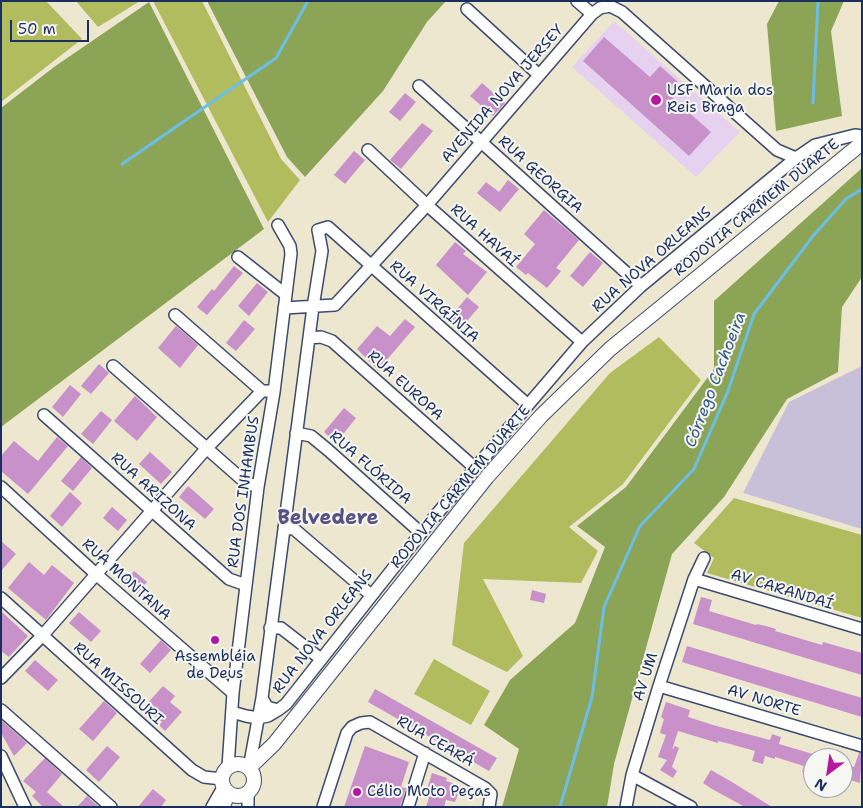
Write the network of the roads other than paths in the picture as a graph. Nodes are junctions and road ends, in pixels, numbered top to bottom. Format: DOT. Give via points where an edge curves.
graph roads {
  1 [pos="577,1"];
  2 [pos="466,9"];
  3 [pos="592,14"];
  4 [pos="539,76"];
  5 [pos="419,86"];
  6 [pos="862,136"];
  7 [pos="481,142"];
  8 [pos="862,143"];
  9 [pos="368,150"];
  10 [pos="796,158"];
  11 [pos="427,205"];
  12 [pos="278,225"];
  13 [pos="238,257"];
  14 [pos="372,266"];
  15 [pos="640,286"];
  16 [pos="285,294"];
  17 [pos="313,307"];
  18 [pos="284,308"];
  19 [pos="175,315"];
  20 [pos="309,338"];
  21 [pos="582,342"];
  22 [pos="113,366"];
  23 [pos="262,390"];
  24 [pos="274,392"];
  25 [pos="528,405"];
  26 [pos="44,415"];
  27 [pos="296,433"];
  28 [pos="206,449"];
  29 [pos="475,468"];
  30 [pos="1,487"];
  31 [pos="258,487"];
  32 [pos="152,512"];
  33 [pos="284,528"];
  34 [pos="421,533"];
  35 [pos="704,558"];
  36 [pos="96,574"];
  37 [pos="694,579"];
  38 [pos="246,584"];
  39 [pos="371,596"];
  40 [pos="1,598"];
  41 [pos="270,628"];
  42 [pos="862,630"];
  43 [pos="42,636"];
  44 [pos="321,659"];
  45 [pos="1,678"];
  46 [pos="659,686"];
  47 [pos="233,693"];
  48 [pos="262,698"];
  49 [pos="1,710"];
  50 [pos="278,710"];
  51 [pos="232,712"];
  52 [pos="258,718"];
  53 [pos="862,746"];
  54 [pos="425,753"];
  55 [pos="1,756"];
  56 [pos="252,774"];
  57 [pos="632,775"];
  58 [pos="234,788"];
  59 [pos="25,807"];
  60 [pos="111,807"];
  61 [pos="212,807"];
  62 [pos="223,807"];
  63 [pos="232,807"];
  64 [pos="323,807"];
  65 [pos="408,807"];
  66 [pos="489,807"];
  67 [pos="626,807"];
  68 [pos="691,807"];
  1 -- 3 [label="street"];
  2 -- 4 [label="street"];
  3 -- 4 [label="street, AVENIDA NOVA JERSEY"];
  3 -- 10 [label="street" via="605,6 622,12 777,150"];
  4 -- 7 [label="street, AVENIDA NOVA JERSEY"];
  5 -- 7 [label="street, RUA GEORGIA"];
  6 -- 10 [label="street, RUA NOVA ORLEANS" via="815,145"];
  7 -- 11 [label="street, AVENIDA NOVA JERSEY"];
  7 -- 15 [label="street, RUA GEORGIA"];
  8 -- 56 [label="street, RODOVIA CARMEM DUARTE" via="610,349 541,416 481,484"];
  9 -- 11 [label="street, RUA HAVAÍ"];
  10 -- 15 [label="street, RUA NOVA ORLEANS"];
  11 -- 14 [label="street, AVENIDA NOVA JERSEY"];
  11 -- 21 [label="street, RUA HAVAÍ"];
  12 -- 16 [label="street, RUA DOS INHAMBUS" via="291,254"];
  13 -- 16 [label="street"];
  14 -- 17 [label="street, AVENIDA NOVA JERSEY" via="336,305"];
  14 -- 17 [label="street, RUA VIRGÍNIA" via="328,227 318,230 322,251"];
  14 -- 25 [label="street, RUA VIRGÍNIA"];
  15 -- 21 [label="street, RUA NOVA ORLEANS"];
  16 -- 18 [label="street, RUA DOS INHAMBUS"];
  17 -- 18 [label="street, AVENIDA NOVA JERSEY"];
  17 -- 20 [label="street"];
  18 -- 24 [label="street, RUA DOS INHAMBUS"];
  19 -- 23 [label="street"];
  20 -- 27 [label="street"];
  20 -- 29 [label="street, RUA EUROPA" via="321,337 332,341"];
  21 -- 25 [label="street, RUA NOVA ORLEANS"];
  22 -- 28 [label="street"];
  23 -- 24 [label="street"];
  23 -- 28 [label="street"];
  24 -- 31 [label="street, RUA DOS INHAMBUS"];
  25 -- 29 [label="street, RUA NOVA ORLEANS"];
  26 -- 32 [label="street, RUA ARIZONA"];
  27 -- 33 [label="street"];
  27 -- 34 [label="street, RUA FLÓRIDA" via="311,436"];
  28 -- 31 [label="street" via="245,482"];
  28 -- 32 [label="street"];
  29 -- 34 [label="street, RUA NOVA ORLEANS"];
  30 -- 36 [label="street, RUA MONTANA"];
  31 -- 38 [label="street, RUA DOS INHAMBUS"];
  32 -- 36 [label="street"];
  32 -- 38 [label="street, RUA ARIZONA" via="229,579"];
  33 -- 39 [label="street" via="294,529"];
  33 -- 41 [label="street"];
  34 -- 39 [label="street, RUA NOVA ORLEANS"];
  35 -- 37 [label="street, AV UM"];
  36 -- 43 [label="street"];
  36 -- 47 [label="street, RUA MONTANA"];
  37 -- 42 [label="street, AV CARANDAÍ"];
  37 -- 46 [label="street, AV UM"];
  38 -- 47 [label="street, RUA DOS INHAMBUS"];
  39 -- 44 [label="street, RUA NOVA ORLEANS"];
  40 -- 43 [label="street, RUA MISSOURI"];
  41 -- 44 [label="street" via="281,628"];
  41 -- 48 [label="street"];
  43 -- 45 [label="street"];
  43 -- 58 [label="street, RUA MISSOURI" via="192,770"];
  44 -- 50 [label="street, RUA NOVA ORLEANS"];
  46 -- 53 [label="street, AV NORTE"];
  46 -- 57 [label="street, AV UM"];
  47 -- 51 [label="street, RUA DOS INHAMBUS"];
  48 -- 50 [label="street, RUA NOVA ORLEANS" via="267,707"];
  48 -- 52 [label="street"];
  49 -- 60 [label="street"];
  50 -- 52 [label="street"];
  51 -- 52 [label="street"];
  51 -- 58 [label="street, RUA DOS INHAMBUS"];
  52 -- 56 [label="street"];
  54 -- 64 [label="street, RUA CEARÁ" via="370,722 361,722 347,733"];
  54 -- 65 [label="street"];
  54 -- 66 [label="street, RUA CEARÁ" via="485,788 491,794"];
  55 -- 59 [label="street"];
  56 -- 58 [label="street, RODOVIA CARMEM DUARTE" via="252,787"];
  56 -- 58 [label="street" via="241,764 234,764"];
  57 -- 67 [label="street, AV UM"];
  57 -- 68 [label="street"];
  58 -- 61 [label="street"];
  58 -- 62 [label="street"];
  58 -- 63 [label="street"];
}
